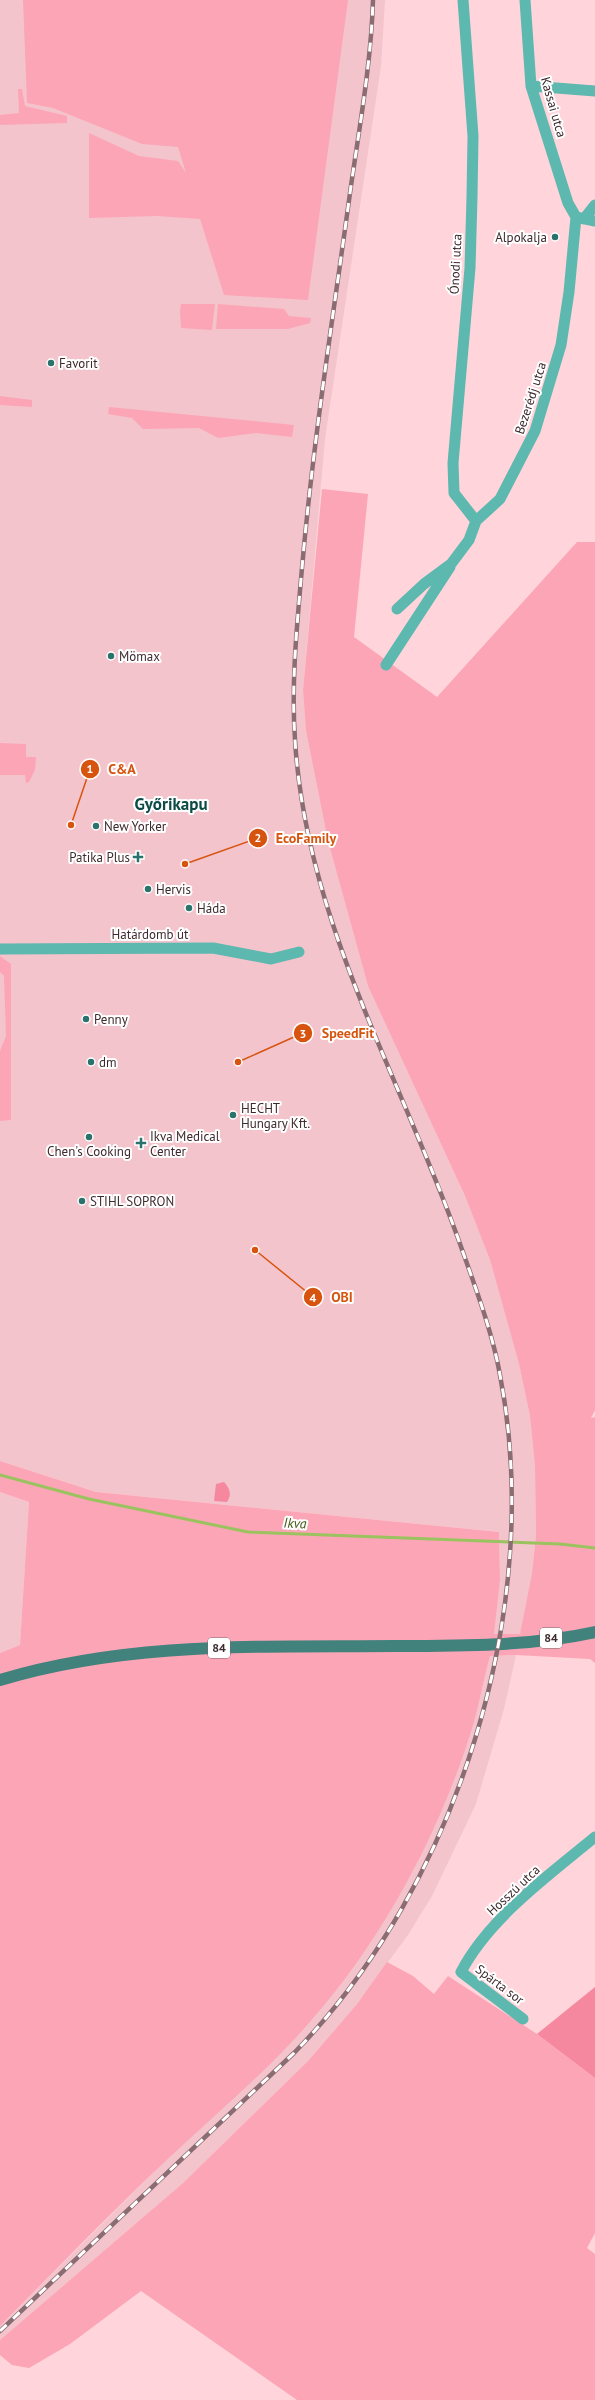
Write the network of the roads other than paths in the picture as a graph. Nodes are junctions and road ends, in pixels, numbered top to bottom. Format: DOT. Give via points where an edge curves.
graph roads {
  1 [pos="463,0"];
  2 [pos="525,0"];
  3 [pos="531,86"];
  4 [pos="595,91"];
  5 [pos="595,205"];
  6 [pos="580,218"];
  7 [pos="595,221"];
  8 [pos="476,521"];
  9 [pos="451,564"];
  10 [pos="398,609"];
  11 [pos="386,665"];
  12 [pos="0,949"];
  13 [pos="299,952"];
  14 [pos="595,1632"];
  15 [pos="0,1680"];
  16 [pos="595,1836"];
  17 [pos="461,1972"];
  18 [pos="523,2019"];
  1 -- 8 [label="street, Ónodi utca" via="473,136 472,197 470,268 456,421 454,493"];
  2 -- 3 [label="street, Kassai utca"];
  3 -- 4 [label="street"];
  3 -- 6 [label="street, Kassai utca" via="568,203"];
  5 -- 6 [label="street"];
  6 -- 7 [label="street"];
  6 -- 8 [label="street, Bezerédj utca" via="561,345 535,431 500,499"];
  8 -- 9 [label="street, Bezerédj utca" via="469,540"];
  9 -- 10 [label="street, Bezerédj utca" via="424,584"];
  9 -- 11 [label="street, Bezerédj utca" via="447,574"];
  12 -- 13 [label="street, Határdomb út" via="214,948 271,959"];
  14 -- 15 [label="main road, 84" via="487,1644 281,1646 142,1652 69,1663"];
  16 -- 17 [label="street, Hosszú utca" via="520,1901 476,1945"];
  17 -- 18 [label="street, Spárta sor"];
}
